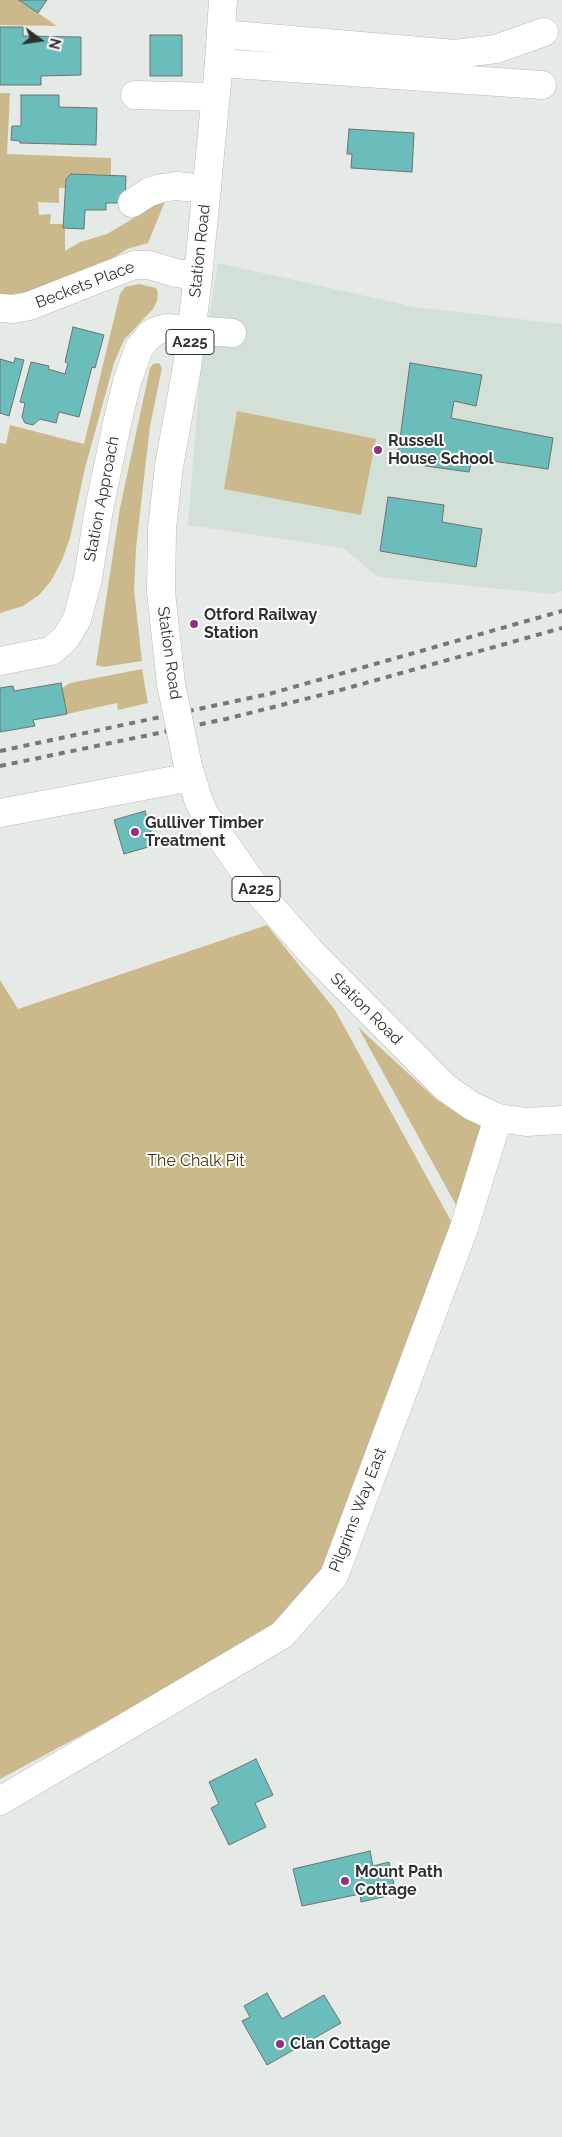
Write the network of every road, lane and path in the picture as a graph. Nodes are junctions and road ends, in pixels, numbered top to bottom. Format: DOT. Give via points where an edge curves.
graph roads {
  1 [pos="223,0"];
  2 [pos="544,32"];
  3 [pos="221,34"];
  4 [pos="219,63"];
  5 [pos="542,85"];
  6 [pos="135,95"];
  7 [pos="215,97"];
  8 [pos="207,189"];
  9 [pos="132,203"];
  10 [pos="198,276"];
  11 [pos="0,308"];
  12 [pos="192,329"];
  13 [pos="232,333"];
  14 [pos="0,661"];
  15 [pos="190,772"];
  16 [pos="0,813"];
  17 [pos="498,1118"];
  18 [pos="562,1120"];
  19 [pos="0,1801"];
  1 -- 3 [label="main road, Station Road / A225"];
  2 -- 3 [label="main road" via="496,49 454,54"];
  3 -- 4 [label="main road, Station Road / A225"];
  4 -- 5 [label="main road"];
  4 -- 7 [label="main road, Station Road / A225"];
  6 -- 7 [label="main road"];
  7 -- 8 [label="main road, Station Road / A225"];
  8 -- 9 [label="main road" via="162,188"];
  8 -- 10 [label="main road, Station Road / A225"];
  10 -- 11 [label="main road, Beckets Place" via="150,265 134,265 38,304 13,310"];
  10 -- 12 [label="main road, Station Road / A225"];
  12 -- 13 [label="main road, Station Approach"];
  12 -- 14 [label="main road, Station Approach" via="173,327 156,331 144,340 135,356 107,465 84,596 70,633 51,651"];
  12 -- 15 [label="main road, Station Road / A225, bridge" via="169,466 162,529 161,592 171,684"];
  15 -- 16 [label="main road"];
  15 -- 17 [label="main road, Station Road / A225" via="205,815 260,894 310,952 446,1088 472,1106"];
  17 -- 18 [label="main road, Station Road / A225" via="526,1122"];
  17 -- 19 [label="main road, Pilgrims Way East" via="464,1228 334,1576 282,1635"];
}
